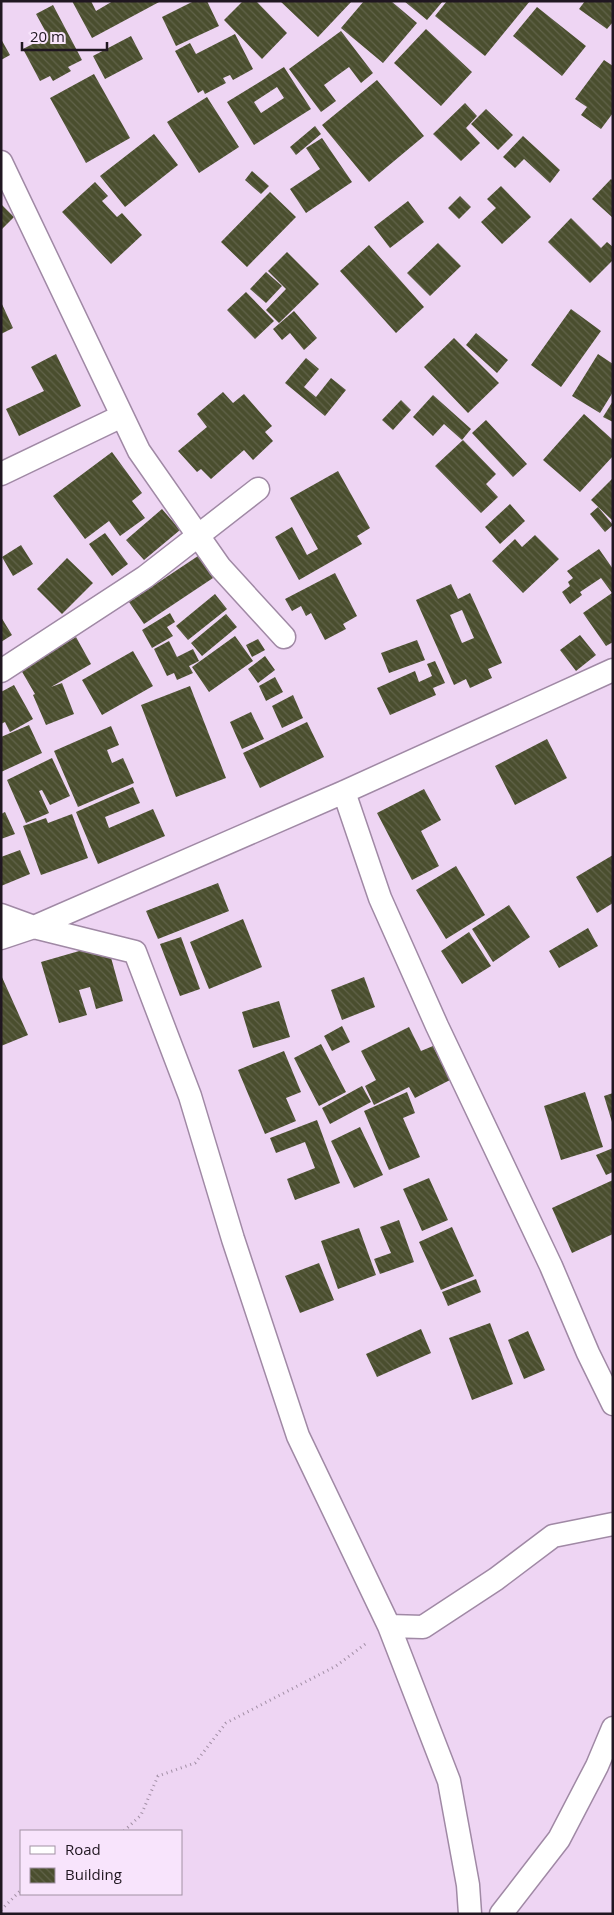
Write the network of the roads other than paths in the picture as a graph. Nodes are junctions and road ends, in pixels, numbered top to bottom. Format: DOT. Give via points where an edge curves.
graph roads {
  1 [pos="1,162"];
  2 [pos="122,416"];
  3 [pos="1,474"];
  4 [pos="258,489"];
  5 [pos="198,535"];
  6 [pos="284,637"];
  7 [pos="613,670"];
  8 [pos="1,671"];
  9 [pos="344,792"];
  10 [pos="1,915"];
  11 [pos="34,927"];
  12 [pos="1,938"];
  13 [pos="613,1404"];
  14 [pos="613,1524"];
  15 [pos="389,1626"];
  16 [pos="613,1728"];
  17 [pos="470,1914"];
  18 [pos="501,1914"];
  1 -- 2 [label="street"];
  2 -- 3 [label="street"];
  2 -- 5 [label="street" via="139,451"];
  4 -- 5 [label="street"];
  5 -- 6 [label="street" via="220,567"];
  5 -- 8 [label="street" via="145,578"];
  7 -- 9 [label="street"];
  9 -- 11 [label="street"];
  9 -- 13 [label="street" via="380,898"];
  10 -- 11 [label="street"];
  11 -- 12 [label="street"];
  11 -- 15 [label="street" via="135,952 190,1096 298,1436"];
  14 -- 15 [label="street" via="553,1536 496,1580 423,1627"];
  15 -- 17 [label="street" via="449,1781 468,1885"];
  16 -- 18 [label="street" via="559,1839"];
}
